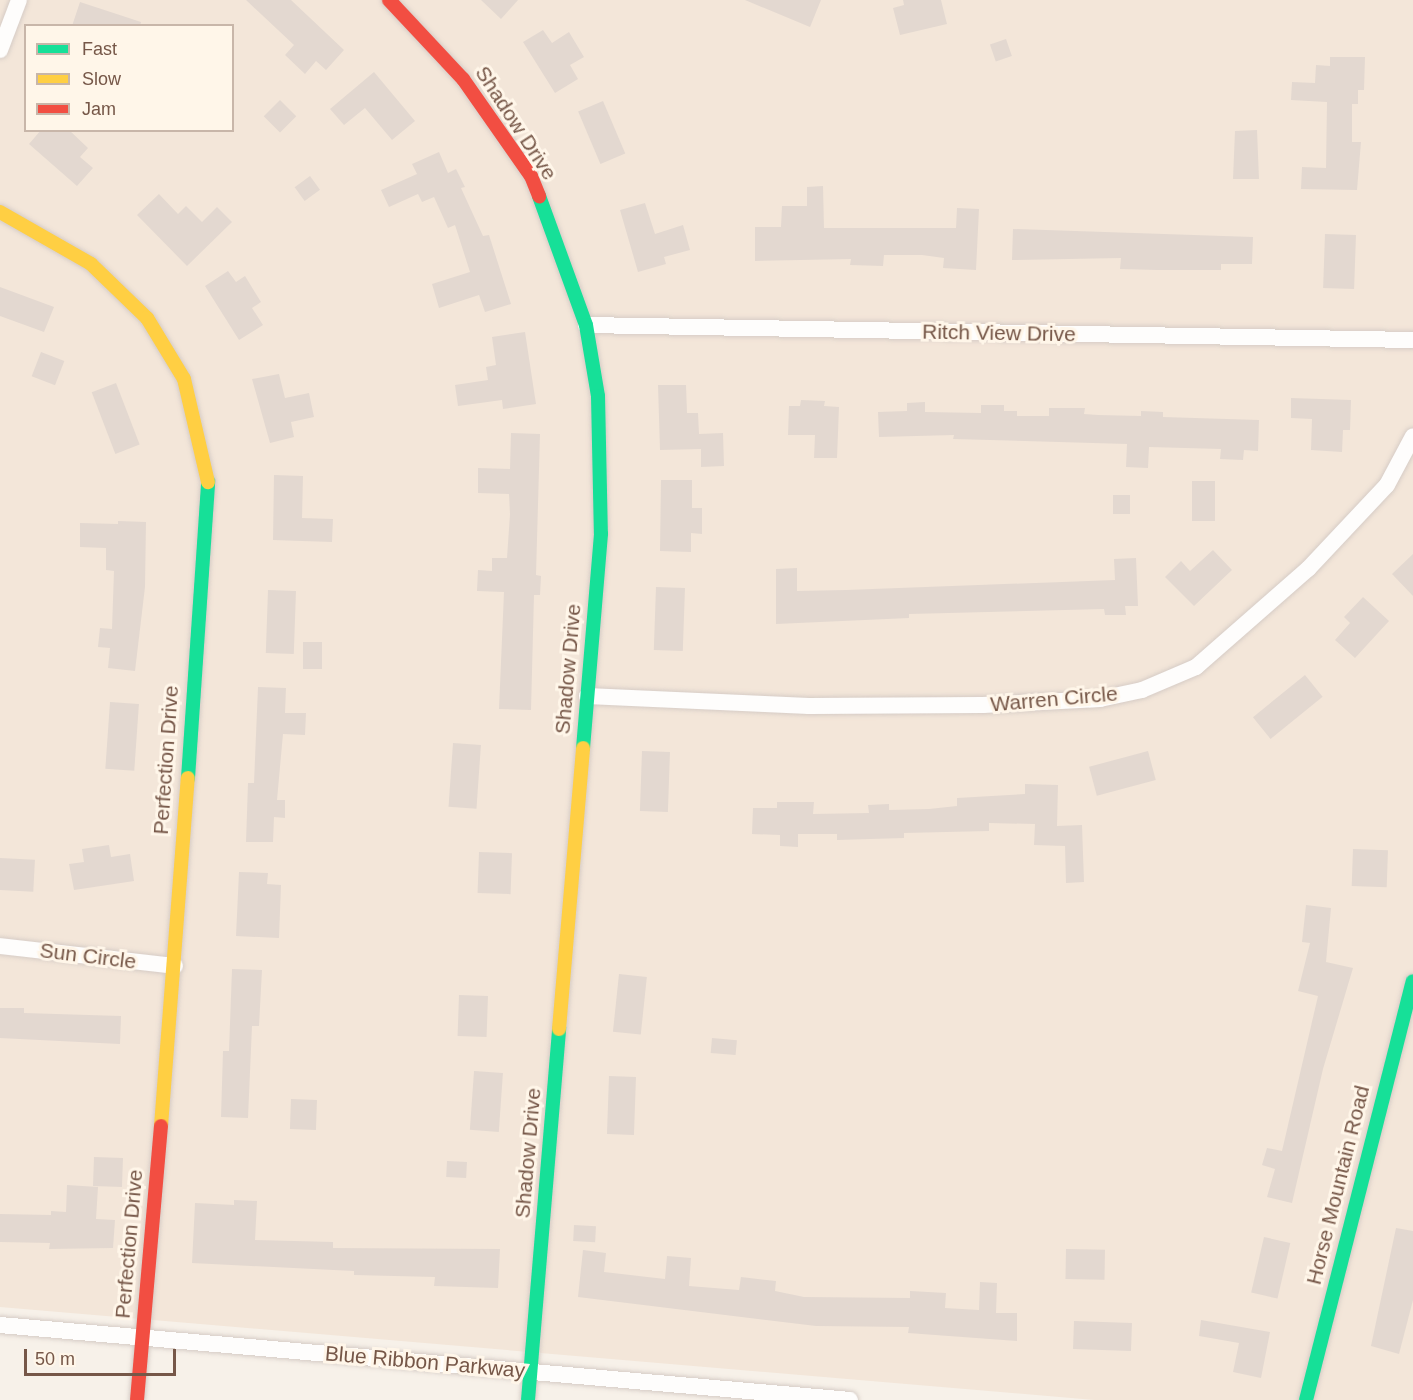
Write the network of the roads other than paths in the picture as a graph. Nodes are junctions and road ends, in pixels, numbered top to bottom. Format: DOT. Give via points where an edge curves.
graph roads {
  1 [pos="19,0"];
  2 [pos="389,0"];
  3 [pos="0,50"];
  4 [pos="0,212"];
  5 [pos="586,326"];
  6 [pos="1413,340"];
  7 [pos="1413,436"];
  8 [pos="587,696"];
  9 [pos="0,946"];
  10 [pos="175,966"];
  11 [pos="1413,981"];
  12 [pos="0,1325"];
  13 [pos="142,1338"];
  14 [pos="531,1371"];
  15 [pos="137,1400"];
  16 [pos="528,1400"];
  17 [pos="850,1400"];
  18 [pos="1306,1400"];
  1 -- 3 [label="street"];
  2 -- 5 [label="street, Shadow Drive" via="463,79 531,176 568,268"];
  4 -- 10 [label="street, Perfection Drive" via="91,264 147,318 184,379 209,472"];
  5 -- 6 [label="street, Ritch View Drive"];
  5 -- 8 [label="street, Shadow Drive" via="598,396 601,534"];
  7 -- 8 [label="street, Warren Circle" via="1387,484 1308,569 1197,668 1143,690 1100,699 983,705 809,705"];
  8 -- 14 [label="street, Shadow Drive"];
  9 -- 10 [label="street, Sun Circle"];
  10 -- 13 [label="street, Perfection Drive"];
  11 -- 18 [label="street, Horse Mountain Road"];
  12 -- 13 [label="street, Blue Ribbon Parkway"];
  13 -- 14 [label="street, Blue Ribbon Parkway"];
  13 -- 15 [label="street, Perfection Drive"];
  14 -- 16 [label="street, Shadow Drive"];
  14 -- 17 [label="street, Blue Ribbon Parkway"];
}
